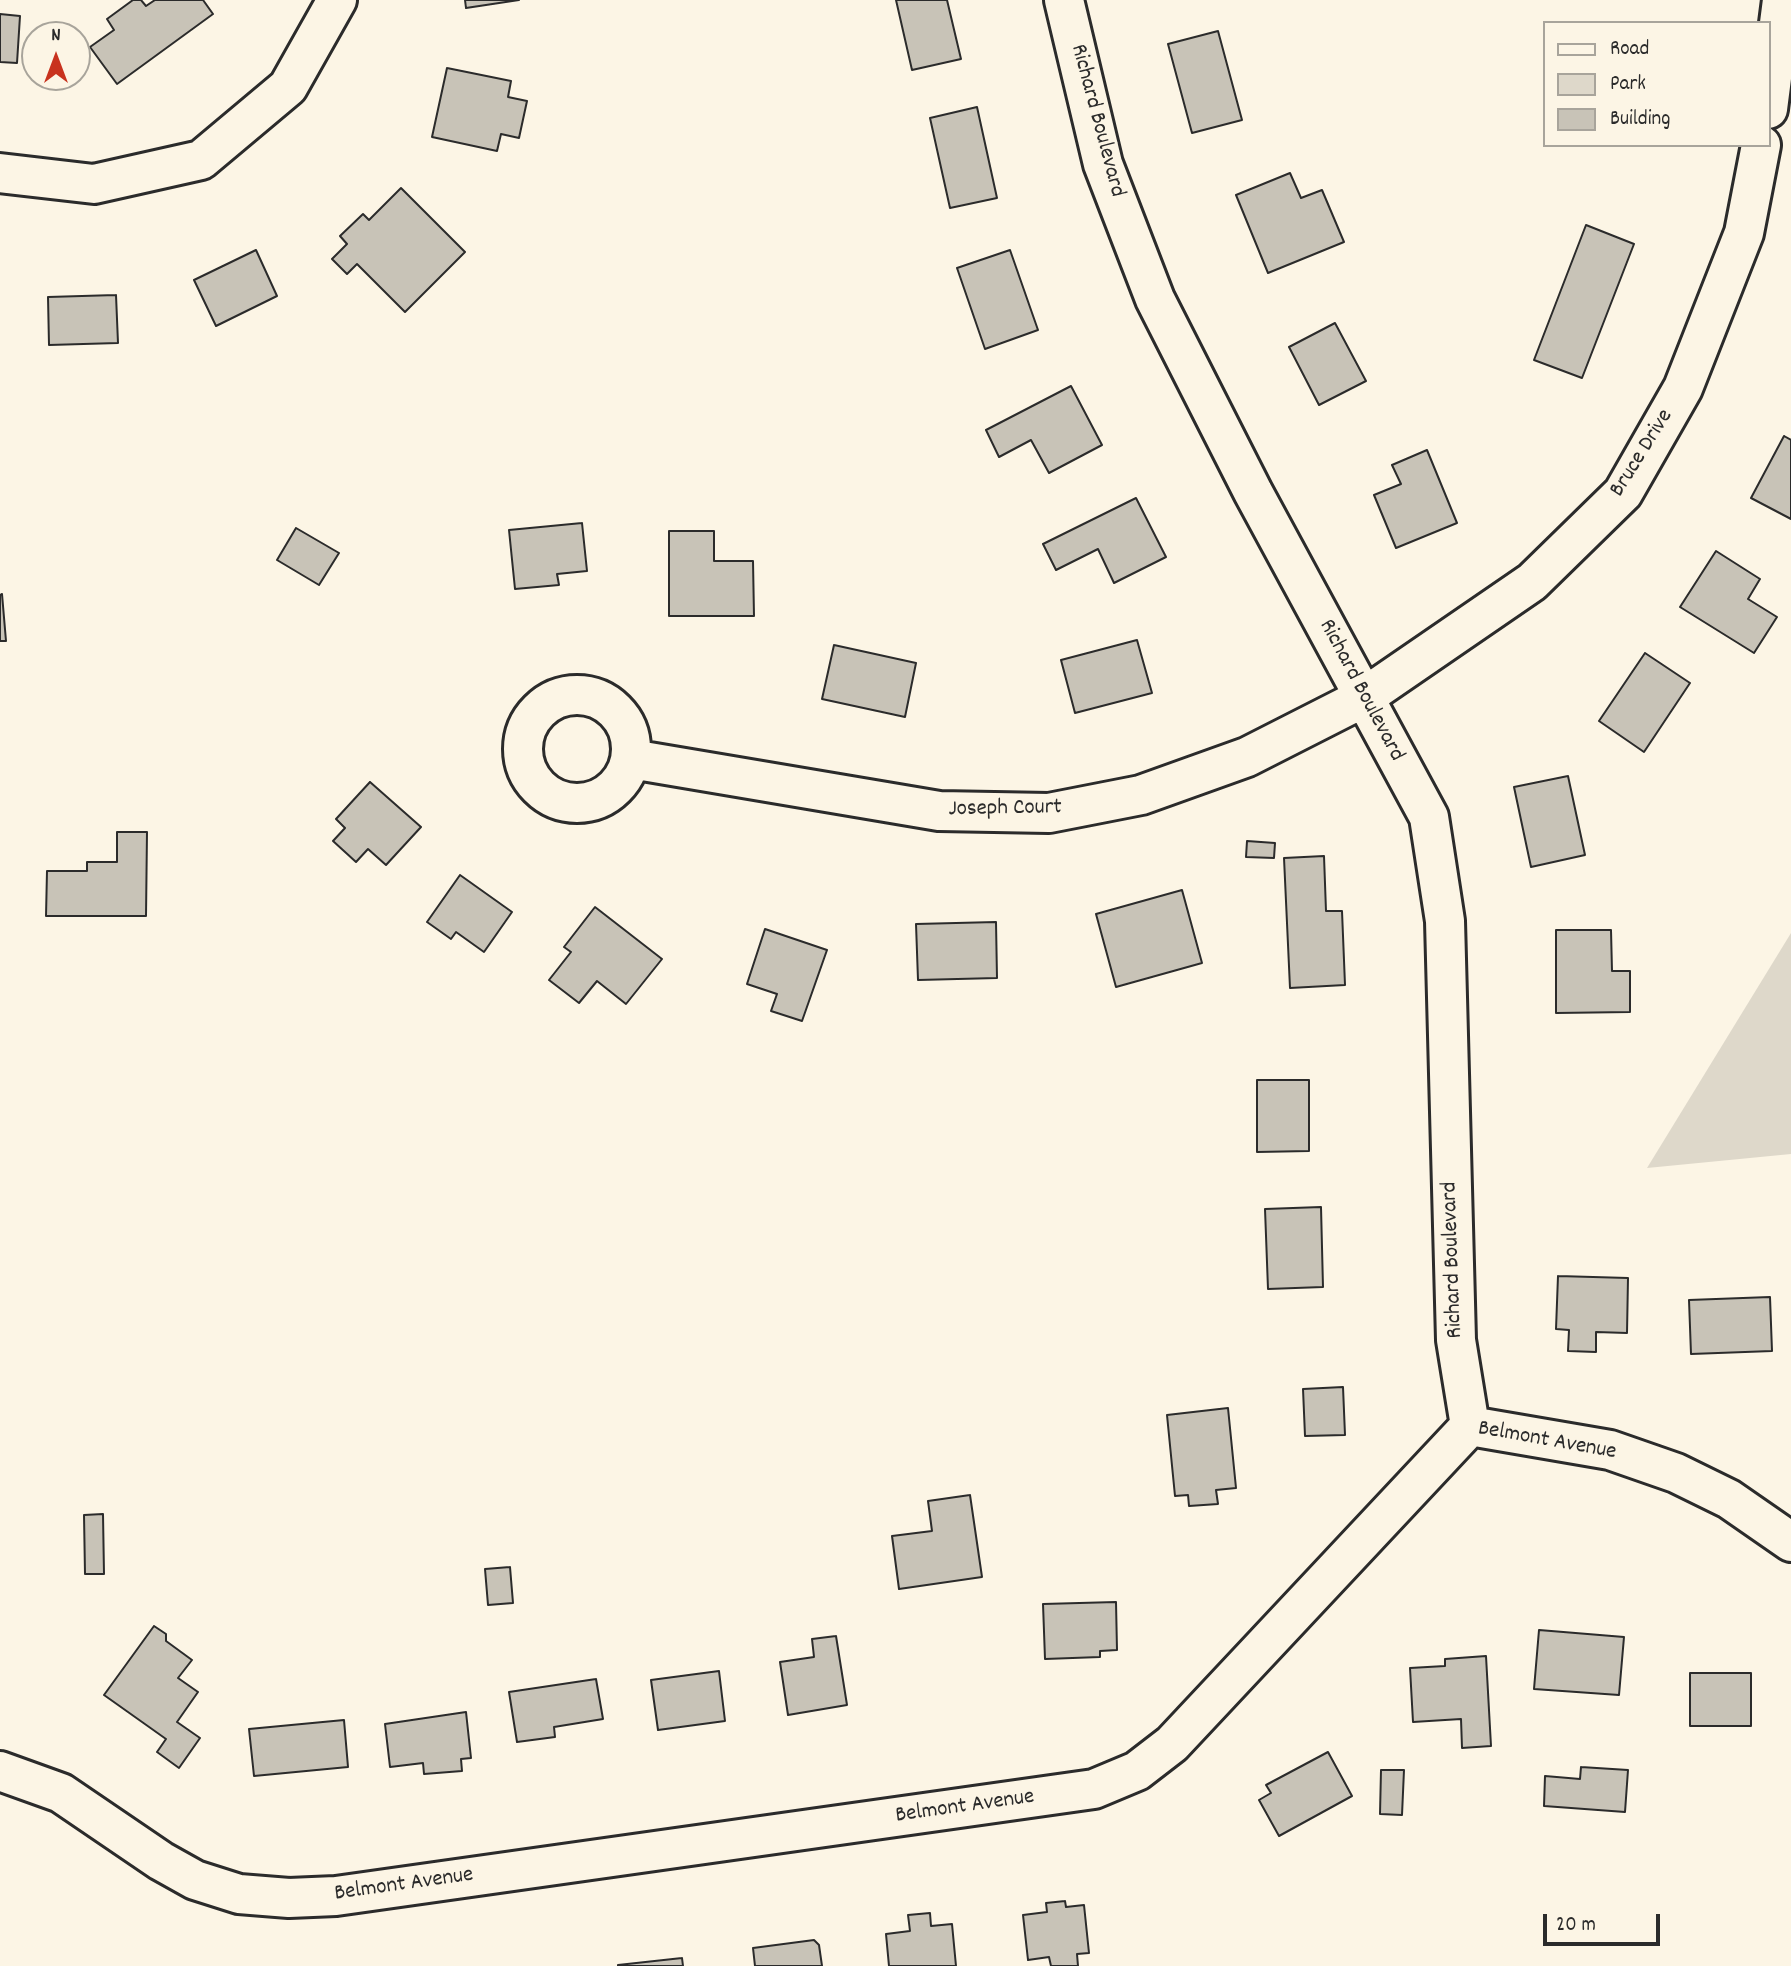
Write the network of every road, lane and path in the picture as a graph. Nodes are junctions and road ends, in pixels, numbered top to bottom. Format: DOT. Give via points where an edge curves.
graph roads {
  1 [pos="337,0"];
  2 [pos="1064,0"];
  3 [pos="1782,0"];
  4 [pos="1770,93"];
  5 [pos="1761,147"];
  6 [pos="0,173"];
  7 [pos="1363,698"];
  8 [pos="631,759"];
  9 [pos="1470,1426"];
  10 [pos="1791,1542"];
  11 [pos="0,1771"];
  1 -- 6 [label="street" via="288,87 201,160 94,184"];
  2 -- 7 [label="street, Richard Boulevard" via="1103,163 1155,299"];
  3 -- 4 [label="street"];
  5 -- 7 [label="street, Bruce Drive" via="1744,233 1688,376 1623,493 1532,582"];
  7 -- 8 [label="street, Joseph Court" via="1235,761 1141,795 1048,813 939,811"];
  7 -- 9 [label="street, Richard Boulevard" via="1429,817 1445,921 1456,1340"];
  9 -- 10 [label="street, Belmont Avenue" via="1610,1450 1676,1473 1729,1499"];
  9 -- 11 [label="street, Belmont Avenue" via="1172,1744 1138,1771 1094,1789 336,1896 289,1898 239,1894 195,1880 61,1793"];
}
